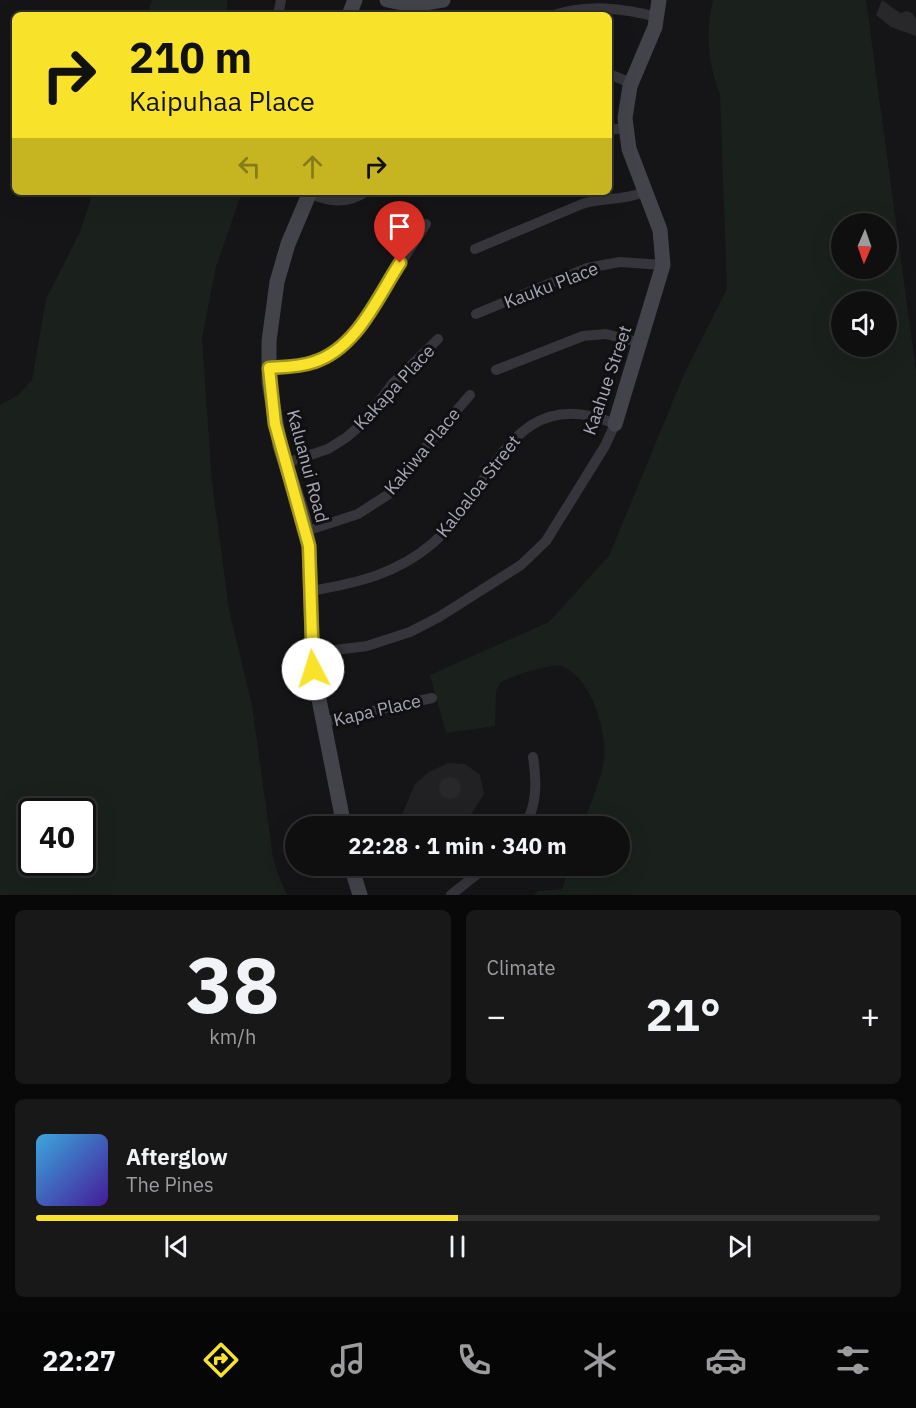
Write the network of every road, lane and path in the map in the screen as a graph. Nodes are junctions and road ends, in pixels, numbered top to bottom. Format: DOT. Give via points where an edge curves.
graph roads {
  1 [pos="387,0"];
  2 [pos="443,0"];
  3 [pos="658,0"];
  4 [pos="570,12"];
  5 [pos="657,17"];
  6 [pos="612,75"];
  7 [pos="631,83"];
  8 [pos="626,128"];
  9 [pos="612,130"];
  10 [pos="646,191"];
  11 [pos="309,195"];
  12 [pos="317,195"];
  13 [pos="360,195"];
  14 [pos="426,224"];
  15 [pos="475,249"];
  16 [pos="663,265"];
  17 [pos="476,314"];
  18 [pos="438,339"];
  19 [pos="641,343"];
  20 [pos="269,368"];
  21 [pos="496,370"];
  22 [pos="470,395"];
  23 [pos="615,424"];
  24 [pos="286,464"];
  25 [pos="306,531"];
  26 [pos="311,591"];
  27 [pos="311,653"];
  28 [pos="432,698"];
  29 [pos="323,722"];
  30 [pos="533,757"];
  31 [pos="342,816"];
  32 [pos="529,816"];
  33 [pos="354,876"];
  34 [pos="475,876"];
  35 [pos="360,895"];
  36 [pos="451,895"];
  1 -- 2 [label="street" via="412,5"];
  3 -- 5 [label="street, Kaahue Street"];
  4 -- 5 [label="street" via="596,7"];
  5 -- 7 [label="street, Kaahue Street"];
  6 -- 7 [label="street"];
  7 -- 8 [label="street, Kaahue Street"];
  8 -- 9 [label="street"];
  8 -- 10 [label="street, Kaahue Street" via="629,149"];
  10 -- 15 [label="street" via="627,199 582,204"];
  10 -- 16 [label="street, Kaahue Street" via="660,230"];
  11 -- 20 [label="street, Kaluanui Road" via="277,282 270,321"];
  12 -- 13 [label="street" via="339,201"];
  14 -- 20 [label="street" via="343,346 314,363"];
  16 -- 17 [label="street, Kauku Place" via="599,265"];
  16 -- 19 [label="street, Kaahue Street"];
  18 -- 24 [label="street, Kakapa Place" via="393,383 356,430 328,449"];
  19 -- 21 [label="street" via="606,334 582,336"];
  19 -- 23 [label="street, Kaahue Street"];
  20 -- 24 [label="street, Kaluanui Road" via="275,424"];
  22 -- 25 [label="street, Kakiwa Place" via="389,494 358,514"];
  23 -- 26 [label="street, Kaloaloa Street" via="576,413 536,422 511,440 455,519 422,552 382,575"];
  23 -- 27 [label="street, Kaahue Street" via="546,541 521,565 410,632 366,646"];
  24 -- 25 [label="street, Kaluanui Road"];
  25 -- 26 [label="street, Kaluanui Road"];
  26 -- 27 [label="street, Kaluanui Road"];
  27 -- 29 [label="street, Kaluanui Road"];
  28 -- 29 [label="street, Kapa Place"];
  29 -- 31 [label="street, Kaluanui Road"];
  30 -- 32 [label="street" via="536,787"];
  33 -- 35 [label="street"];
  34 -- 36 [label="street"];
}
